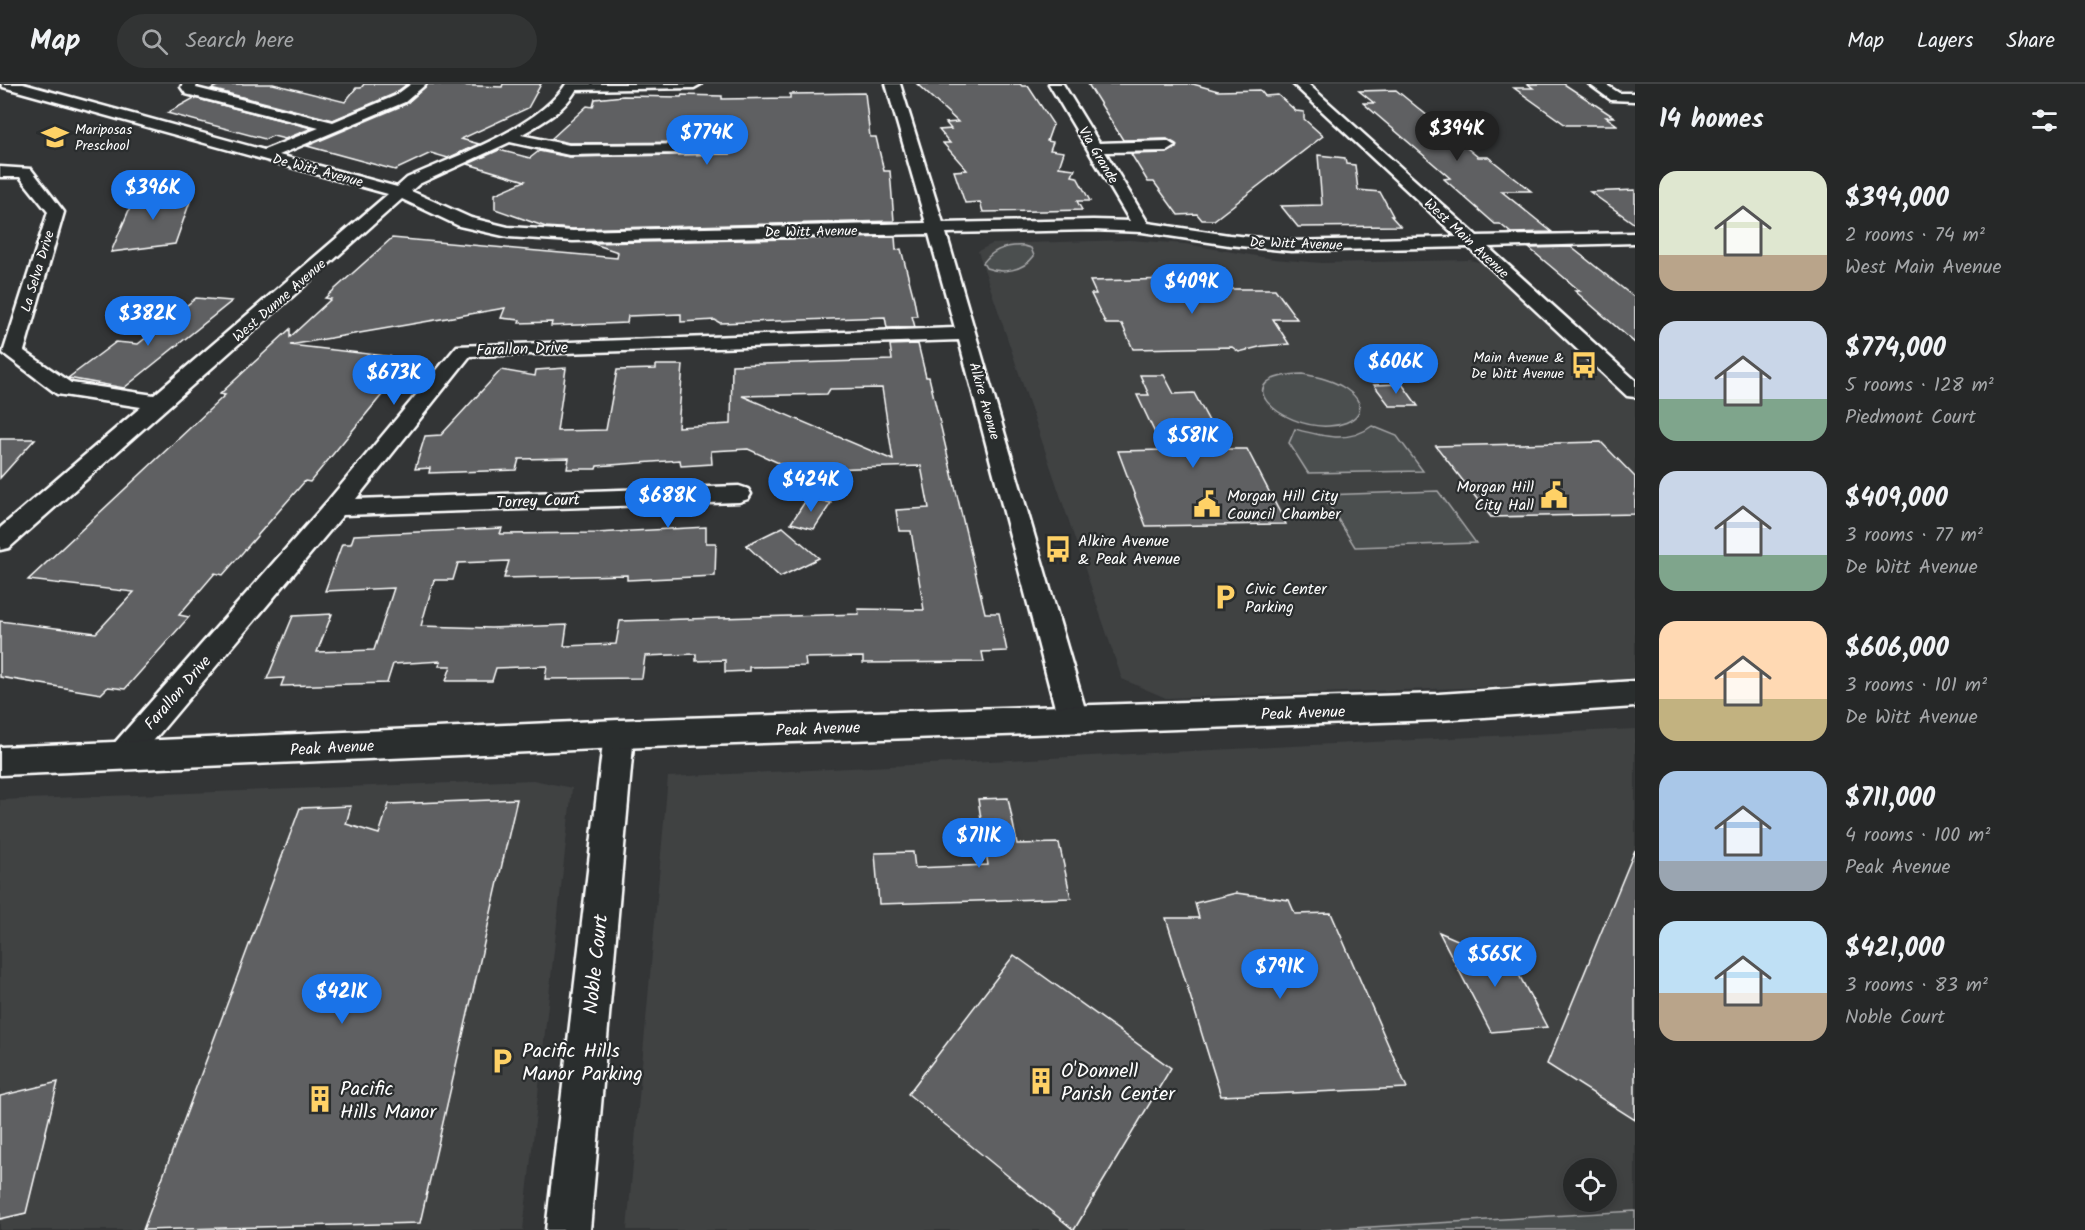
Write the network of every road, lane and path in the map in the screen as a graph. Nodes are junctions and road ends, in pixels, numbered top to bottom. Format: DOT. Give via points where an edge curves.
graph roads {
  1 [pos="9,84"];
  2 [pos="190,84"];
  3 [pos="419,84"];
  4 [pos="694,84"];
  5 [pos="892,84"];
  6 [pos="1056,84"];
  7 [pos="1300,84"];
  8 [pos="1596,84"];
  9 [pos="573,85"];
  10 [pos="1616,97"];
  11 [pos="1635,97"];
  12 [pos="1635,109"];
  13 [pos="334,127"];
  14 [pos="508,137"];
  15 [pos="1167,146"];
  16 [pos="1095,148"];
  17 [pos="727,149"];
  18 [pos="265,155"];
  19 [pos="0,172"];
  20 [pos="401,193"];
  21 [pos="1142,226"];
  22 [pos="935,228"];
  23 [pos="1635,238"];
  24 [pos="1471,242"];
  25 [pos="967,334"];
  26 [pos="1635,391"];
  27 [pos="161,402"];
  28 [pos="739,494"];
  29 [pos="336,507"];
  30 [pos="0,543"];
  31 [pos="1635,694"];
  32 [pos="1073,719"];
  33 [pos="619,734"];
  34 [pos="122,756"];
  35 [pos="0,761"];
  36 [pos="568,1230"];
  1 -- 18 [label="street, De Witt Avenue"];
  2 -- 13 [label="street" via="191,91"];
  3 -- 13 [label="street" via="400,99"];
  4 -- 9 [label="street"];
  5 -- 22 [label="street, Alkire Avenue"];
  6 -- 16 [label="street, Via Grande"];
  7 -- 24 [label="street, West Main Avenue"];
  8 -- 10 [label="street"];
  9 -- 14 [label="street, West Dunne Avenue" via="549,113"];
  10 -- 11 [label="street"];
  10 -- 12 [label="street"];
  13 -- 18 [label="street"];
  14 -- 17 [label="street" via="569,150"];
  14 -- 20 [label="street, West Dunne Avenue" via="413,181"];
  15 -- 16 [label="street"];
  16 -- 21 [label="street, Via Grande"];
  18 -- 20 [label="street, De Witt Avenue"];
  19 -- 27 [label="street, La Selva Drive" via="25,172 56,212 13,353 65,389"];
  20 -- 22 [label="street, De Witt Avenue" via="465,222 530,234"];
  20 -- 27 [label="street, West Dunne Avenue"];
  21 -- 22 [label="street, De Witt Avenue"];
  21 -- 24 [label="street, De Witt Avenue" via="1292,246"];
  22 -- 25 [label="street, Alkire Avenue"];
  23 -- 24 [label="street, De Witt Avenue"];
  24 -- 26 [label="street, West Main Avenue"];
  25 -- 29 [label="street, Farallon Drive" via="465,350"];
  25 -- 32 [label="street, Alkire Avenue"];
  27 -- 30 [label="street, West Dunne Avenue"];
  28 -- 29 [label="street, Torrey Court"];
  29 -- 34 [label="street, Farallon Drive"];
  31 -- 32 [label="street, Peak Avenue" via="1439,707"];
  32 -- 33 [label="street, Peak Avenue"];
  33 -- 34 [label="street, Peak Avenue"];
  33 -- 36 [label="street, Noble Court"];
  34 -- 35 [label="street, Peak Avenue"];
}
